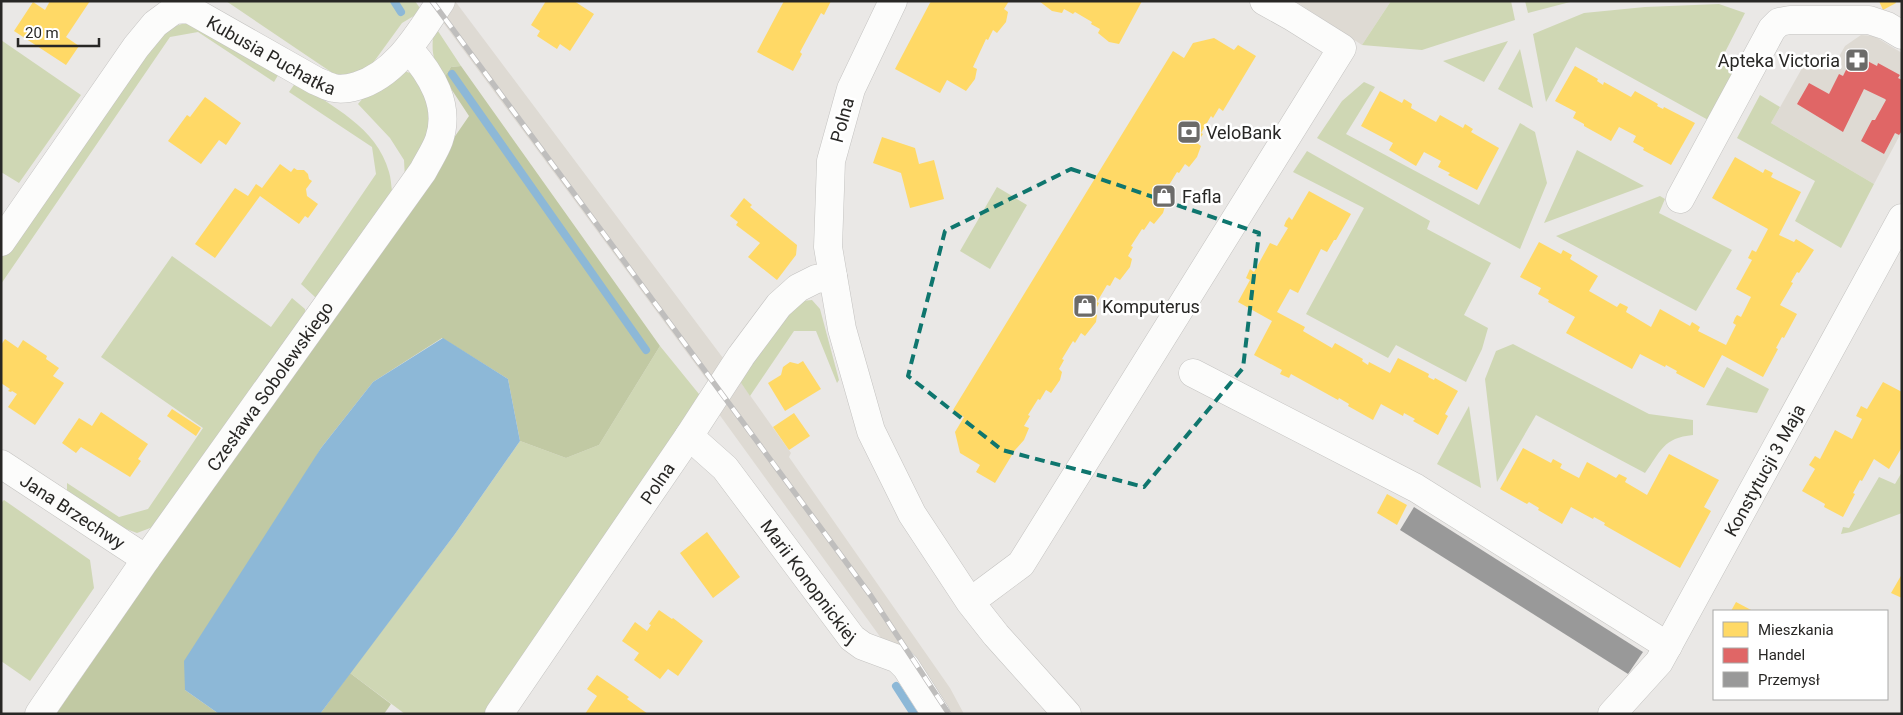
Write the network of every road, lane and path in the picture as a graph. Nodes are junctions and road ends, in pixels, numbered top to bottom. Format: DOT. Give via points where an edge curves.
graph roads {
  1 [pos="440,1"];
  2 [pos="893,1"];
  3 [pos="1264,1"];
  4 [pos="1902,35"];
  5 [pos="409,48"];
  6 [pos="1680,199"];
  7 [pos="1902,218"];
  8 [pos="1,242"];
  9 [pos="833,277"];
  10 [pos="1193,373"];
  11 [pos="690,436"];
  12 [pos="1,464"];
  13 [pos="146,559"];
  14 [pos="976,598"];
  15 [pos="1668,646"];
  16 [pos="39,714"];
  17 [pos="499,714"];
  18 [pos="936,714"];
  19 [pos="1067,714"];
  20 [pos="1612,714"];
  1 -- 5 [label="street, Kubusia Puchatka"];
  2 -- 9 [label="street, Polna" via="850,89 831,161 828,247"];
  3 -- 14 [label="street" via="1342,48 1022,564"];
  4 -- 6 [label="street" via="1869,20 1779,22 1772,29"];
  5 -- 8 [label="street, Kubusia Puchatka" via="381,75 367,83 347,89 334,88 189,9 174,10 155,24 136,47"];
  5 -- 13 [label="street, Czesława Sobolewskiego" via="423,65 440,97 443,124 423,172"];
  7 -- 15 [label="street, Konstytucji 3 Maja"];
  9 -- 11 [label="street, Polna" via="816,279 798,288 779,305 741,356"];
  9 -- 14 [label="street, Polna" via="842,329 871,431 912,514"];
  10 -- 15 [label="street" via="1416,488"];
  11 -- 17 [label="street, Polna"];
  11 -- 18 [label="street, Marii Konopnickiej" via="724,468 852,638 863,646 898,659"];
  12 -- 13 [label="street, Jana Brzechwy"];
  13 -- 16 [label="street, Czesława Sobolewskiego"];
  14 -- 19 [label="street, Polna" via="996,635"];
  15 -- 20 [label="street, Konstytucji 3 Maja" via="1659,662"];
}
